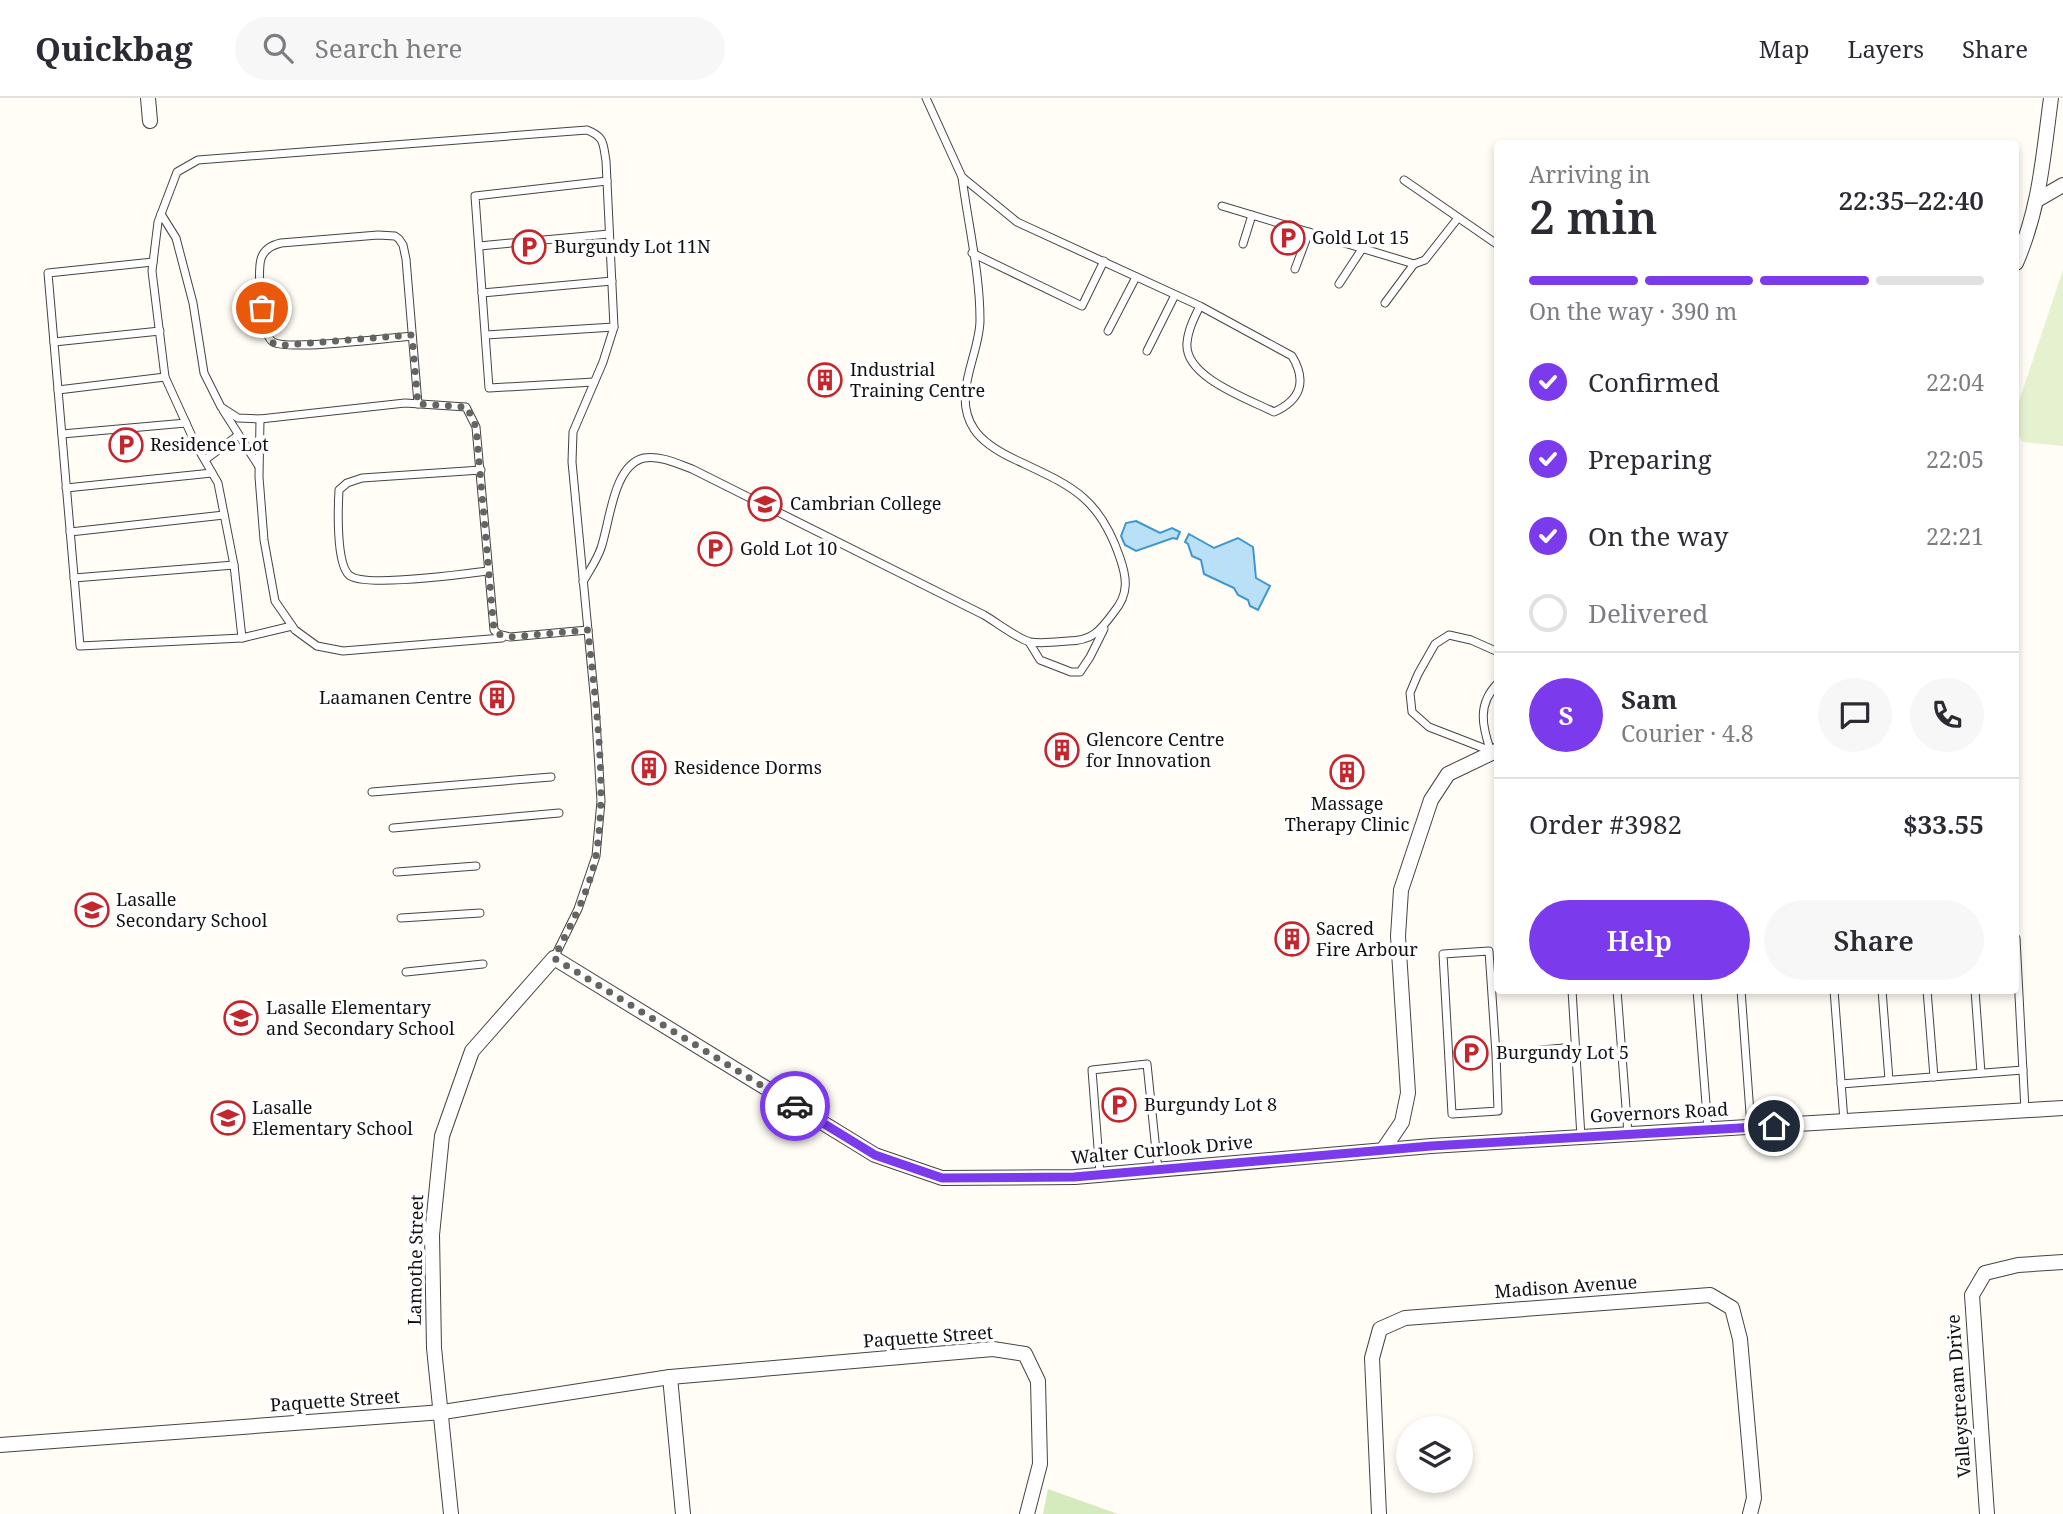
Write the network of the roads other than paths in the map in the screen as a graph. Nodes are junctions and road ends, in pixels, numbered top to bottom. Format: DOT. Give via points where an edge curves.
graph roads {
  1 [pos="148,98"];
  2 [pos="926,98"];
  3 [pos="2051,98"];
  4 [pos="150,121"];
  5 [pos="961,177"];
  6 [pos="1404,180"];
  7 [pos="607,181"];
  8 [pos="2063,185"];
  9 [pos="2037,200"];
  10 [pos="1223,206"];
  11 [pos="161,214"];
  12 [pos="1252,215"];
  13 [pos="1458,218"];
  14 [pos="1309,232"];
  15 [pos="609,234"];
  16 [pos="1494,242"];
  17 [pos="1243,244"];
  18 [pos="479,246"];
  19 [pos="1362,248"];
  20 [pos="972,253"];
  21 [pos="2019,256"];
  22 [pos="1104,261"];
  23 [pos="153,262"];
  24 [pos="1414,264"];
  25 [pos="1295,269"];
  26 [pos="1136,277"];
  27 [pos="612,281"];
  28 [pos="1339,284"];
  29 [pos="482,293"];
  30 [pos="1175,295"];
  31 [pos="1385,303"];
  32 [pos="1200,306"];
  33 [pos="614,327"];
  34 [pos="160,331"];
  35 [pos="1108,331"];
  36 [pos="412,335"];
  37 [pos="486,335"];
  38 [pos="54,342"];
  39 [pos="1147,351"];
  40 [pos="165,377"];
  41 [pos="594,382"];
  42 [pos="58,390"];
  43 [pos="418,404"];
  44 [pos="221,407"];
  45 [pos="260,419"];
  46 [pos="186,423"];
  47 [pos="62,434"];
  48 [pos="237,436"];
  49 [pos="205,460"];
  50 [pos="259,467"];
  51 [pos="481,470"];
  52 [pos="212,473"];
  53 [pos="66,488"];
  54 [pos="224,515"];
  55 [pos="70,532"];
  56 [pos="234,565"];
  57 [pos="488,571"];
  58 [pos="74,578"];
  59 [pos="583,582"];
  60 [pos="1107,622"];
  61 [pos="292,625"];
  62 [pos="588,630"];
  63 [pos="510,637"];
  64 [pos="242,638"];
  65 [pos="1029,642"];
  66 [pos="1494,650"];
  67 [pos="1494,689"];
  68 [pos="1494,749"];
  69 [pos="1494,751"];
  70 [pos="1494,752"];
  71 [pos="551,777"];
  72 [pos="372,792"];
  73 [pos="559,813"];
  74 [pos="393,828"];
  75 [pos="476,866"];
  76 [pos="397,872"];
  77 [pos="480,913"];
  78 [pos="401,918"];
  79 [pos="554,958"];
  80 [pos="483,964"];
  81 [pos="406,972"];
  82 [pos="1572,994"];
  83 [pos="1617,994"];
  84 [pos="1697,994"];
  85 [pos="1741,994"];
  86 [pos="1834,994"];
  87 [pos="1882,994"];
  88 [pos="1927,994"];
  89 [pos="1975,994"];
  90 [pos="2019,994"];
  91 [pos="1576,1047"];
  92 [pos="1496,1054"];
  93 [pos="2023,1070"];
  94 [pos="1981,1073"];
  95 [pos="1934,1077"];
  96 [pos="1889,1080"];
  97 [pos="1841,1084"];
  98 [pos="2063,1108"];
  99 [pos="2025,1110"];
  100 [pos="1844,1121"];
  101 [pos="1751,1127"];
  102 [pos="1708,1130"];
  103 [pos="1628,1134"];
  104 [pos="1581,1137"];
  105 [pos="1383,1150"];
  106 [pos="1158,1170"];
  107 [pos="1100,1175"];
  108 [pos="2063,1262"];
  109 [pos="670,1377"];
  110 [pos="443,1412"];
  111 [pos="0,1445"];
  112 [pos="451,1514"];
  113 [pos="683,1514"];
  114 [pos="1027,1514"];
  115 [pos="1379,1514"];
  116 [pos="1750,1514"];
  117 [pos="1987,1514"];
  1 -- 4 [label="street"];
  2 -- 5 [label="lane"];
  3 -- 9 [label="street"];
  5 -- 20 [label="lane"];
  5 -- 22 [label="lane" via="1017,222"];
  6 -- 13 [label="lane"];
  7 -- 11 [label="lane" via="602,139 587,130 198,160 177,172"];
  7 -- 15 [label="lane"];
  7 -- 18 [label="lane" via="475,196"];
  8 -- 9 [label="street"];
  9 -- 21 [label="street"];
  10 -- 12 [label="lane"];
  11 -- 23 [label="lane"];
  11 -- 44 [label="lane" via="176,238 204,373"];
  12 -- 14 [label="lane"];
  12 -- 17 [label="lane"];
  13 -- 16 [label="lane"];
  13 -- 24 [label="lane" via="1425,260"];
  14 -- 19 [label="lane"];
  14 -- 25 [label="lane"];
  15 -- 18 [label="lane"];
  15 -- 27 [label="lane"];
  18 -- 29 [label="lane"];
  19 -- 24 [label="lane"];
  19 -- 28 [label="lane"];
  20 -- 22 [label="lane" via="1082,306"];
  20 -- 60 [label="lane" via="980,320 965,391 973,428 997,451 1079,492 1098,512 1125,574 1121,604"];
  22 -- 26 [label="lane"];
  23 -- 34 [label="lane"];
  23 -- 38 [label="lane" via="48,273"];
  24 -- 31 [label="lane"];
  26 -- 30 [label="lane"];
  26 -- 35 [label="lane"];
  27 -- 29 [label="lane"];
  27 -- 33 [label="lane"];
  29 -- 37 [label="lane"];
  30 -- 32 [label="lane"];
  30 -- 39 [label="lane"];
  32 -- 32 [label="lane" via="1292,356 1301,382 1295,398 1274,412 1202,375 1186,346"];
  33 -- 37 [label="lane"];
  33 -- 41 [label="lane"];
  34 -- 38 [label="lane"];
  34 -- 40 [label="lane"];
  36 -- 36 [label="lane" via="403,245 395,236 281,243 272,245 261,259 264,325 274,344"];
  36 -- 43 [label="lane"];
  37 -- 41 [label="lane" via="489,388"];
  38 -- 42 [label="lane"];
  40 -- 42 [label="lane"];
  40 -- 46 [label="lane"];
  41 -- 59 [label="lane" via="573,432"];
  42 -- 47 [label="lane"];
  43 -- 45 [label="lane"];
  43 -- 51 [label="lane" via="467,407 476,427"];
  44 -- 45 [label="lane" via="238,418"];
  44 -- 48 [label="lane"];
  45 -- 50 [label="lane"];
  46 -- 47 [label="lane"];
  46 -- 49 [label="lane"];
  47 -- 53 [label="lane"];
  48 -- 49 [label="lane"];
  48 -- 50 [label="lane"];
  49 -- 52 [label="lane"];
  50 -- 61 [label="lane" via="264,540 275,601"];
  51 -- 57 [label="lane"];
  51 -- 57 [label="lane" via="362,478 347,483 339,490 340,541 344,567 360,581"];
  52 -- 53 [label="lane"];
  52 -- 54 [label="lane"];
  53 -- 55 [label="lane"];
  54 -- 55 [label="lane"];
  54 -- 56 [label="lane"];
  55 -- 58 [label="lane"];
  56 -- 58 [label="lane"];
  56 -- 64 [label="lane"];
  57 -- 63 [label="lane" via="494,630"];
  58 -- 64 [label="lane" via="80,646"];
  59 -- 62 [label="lane"];
  59 -- 65 [label="lane" via="601,550 618,483 637,461 657,458 692,469"];
  60 -- 65 [label="lane" via="1083,641"];
  60 -- 65 [label="lane" via="1080,672 1040,660"];
  61 -- 63 [label="lane" via="317,646 343,650"];
  61 -- 64 [label="lane"];
  62 -- 63 [label="lane"];
  62 -- 79 [label="lane" via="601,801 596,856 579,909"];
  66 -- 69 [label="lane" via="1448,635 1435,644 1410,693 1412,712 1429,727"];
  67 -- 68 [label="lane" via="1484,703 1482,720"];
  70 -- 105 [label="street" via="1448,775 1431,800 1401,890 1398,936 1408,1093 1402,1122"];
  71 -- 72 [label="lane"];
  73 -- 74 [label="lane"];
  75 -- 76 [label="lane"];
  77 -- 78 [label="lane"];
  79 -- 107 [label="street, Walter Curlook Drive" via="875,1155 942,1178"];
  79 -- 110 [label="street, Lamothe Street" via="472,1051 442,1136 432,1235 434,1348"];
  80 -- 81 [label="lane"];
  82 -- 91 [label="lane"];
  83 -- 103 [label="lane"];
  84 -- 102 [label="lane"];
  85 -- 101 [label="lane"];
  86 -- 97 [label="lane"];
  87 -- 96 [label="lane"];
  88 -- 95 [label="lane"];
  89 -- 94 [label="lane"];
  90 -- 93 [label="lane"];
  91 -- 92 [label="lane"];
  91 -- 104 [label="lane"];
  92 -- 92 [label="lane" via="1498,1111 1452,1114 1443,954 1489,951"];
  93 -- 94 [label="lane"];
  93 -- 99 [label="lane"];
  94 -- 95 [label="lane"];
  95 -- 96 [label="lane"];
  96 -- 97 [label="lane"];
  97 -- 100 [label="lane"];
  98 -- 99 [label="street, Governors Road"];
  99 -- 100 [label="street, Governors Road"];
  100 -- 101 [label="street, Governors Road"];
  101 -- 102 [label="street, Governors Road"];
  102 -- 103 [label="street, Governors Road"];
  103 -- 104 [label="street, Governors Road"];
  104 -- 105 [label="street, Governors Road"];
  105 -- 106 [label="street, Walter Curlook Drive"];
  106 -- 107 [label="street, Walter Curlook Drive"];
  106 -- 107 [label="lane" via="1147,1064 1093,1070"];
  108 -- 117 [label="street, Valleystream Drive" via="1985,1273 1972,1295"];
  109 -- 110 [label="street, Paquette Street"];
  109 -- 113 [label="street"];
  109 -- 114 [label="street, Paquette Street" via="993,1349 1025,1354 1038,1381 1040,1464"];
  110 -- 111 [label="street, Paquette Street"];
  110 -- 112 [label="street, Lamothe Street"];
  115 -- 116 [label="street, Madison Avenue" via="1372,1358 1380,1329 1405,1318 1710,1295 1732,1308 1740,1339 1754,1498"];
}
